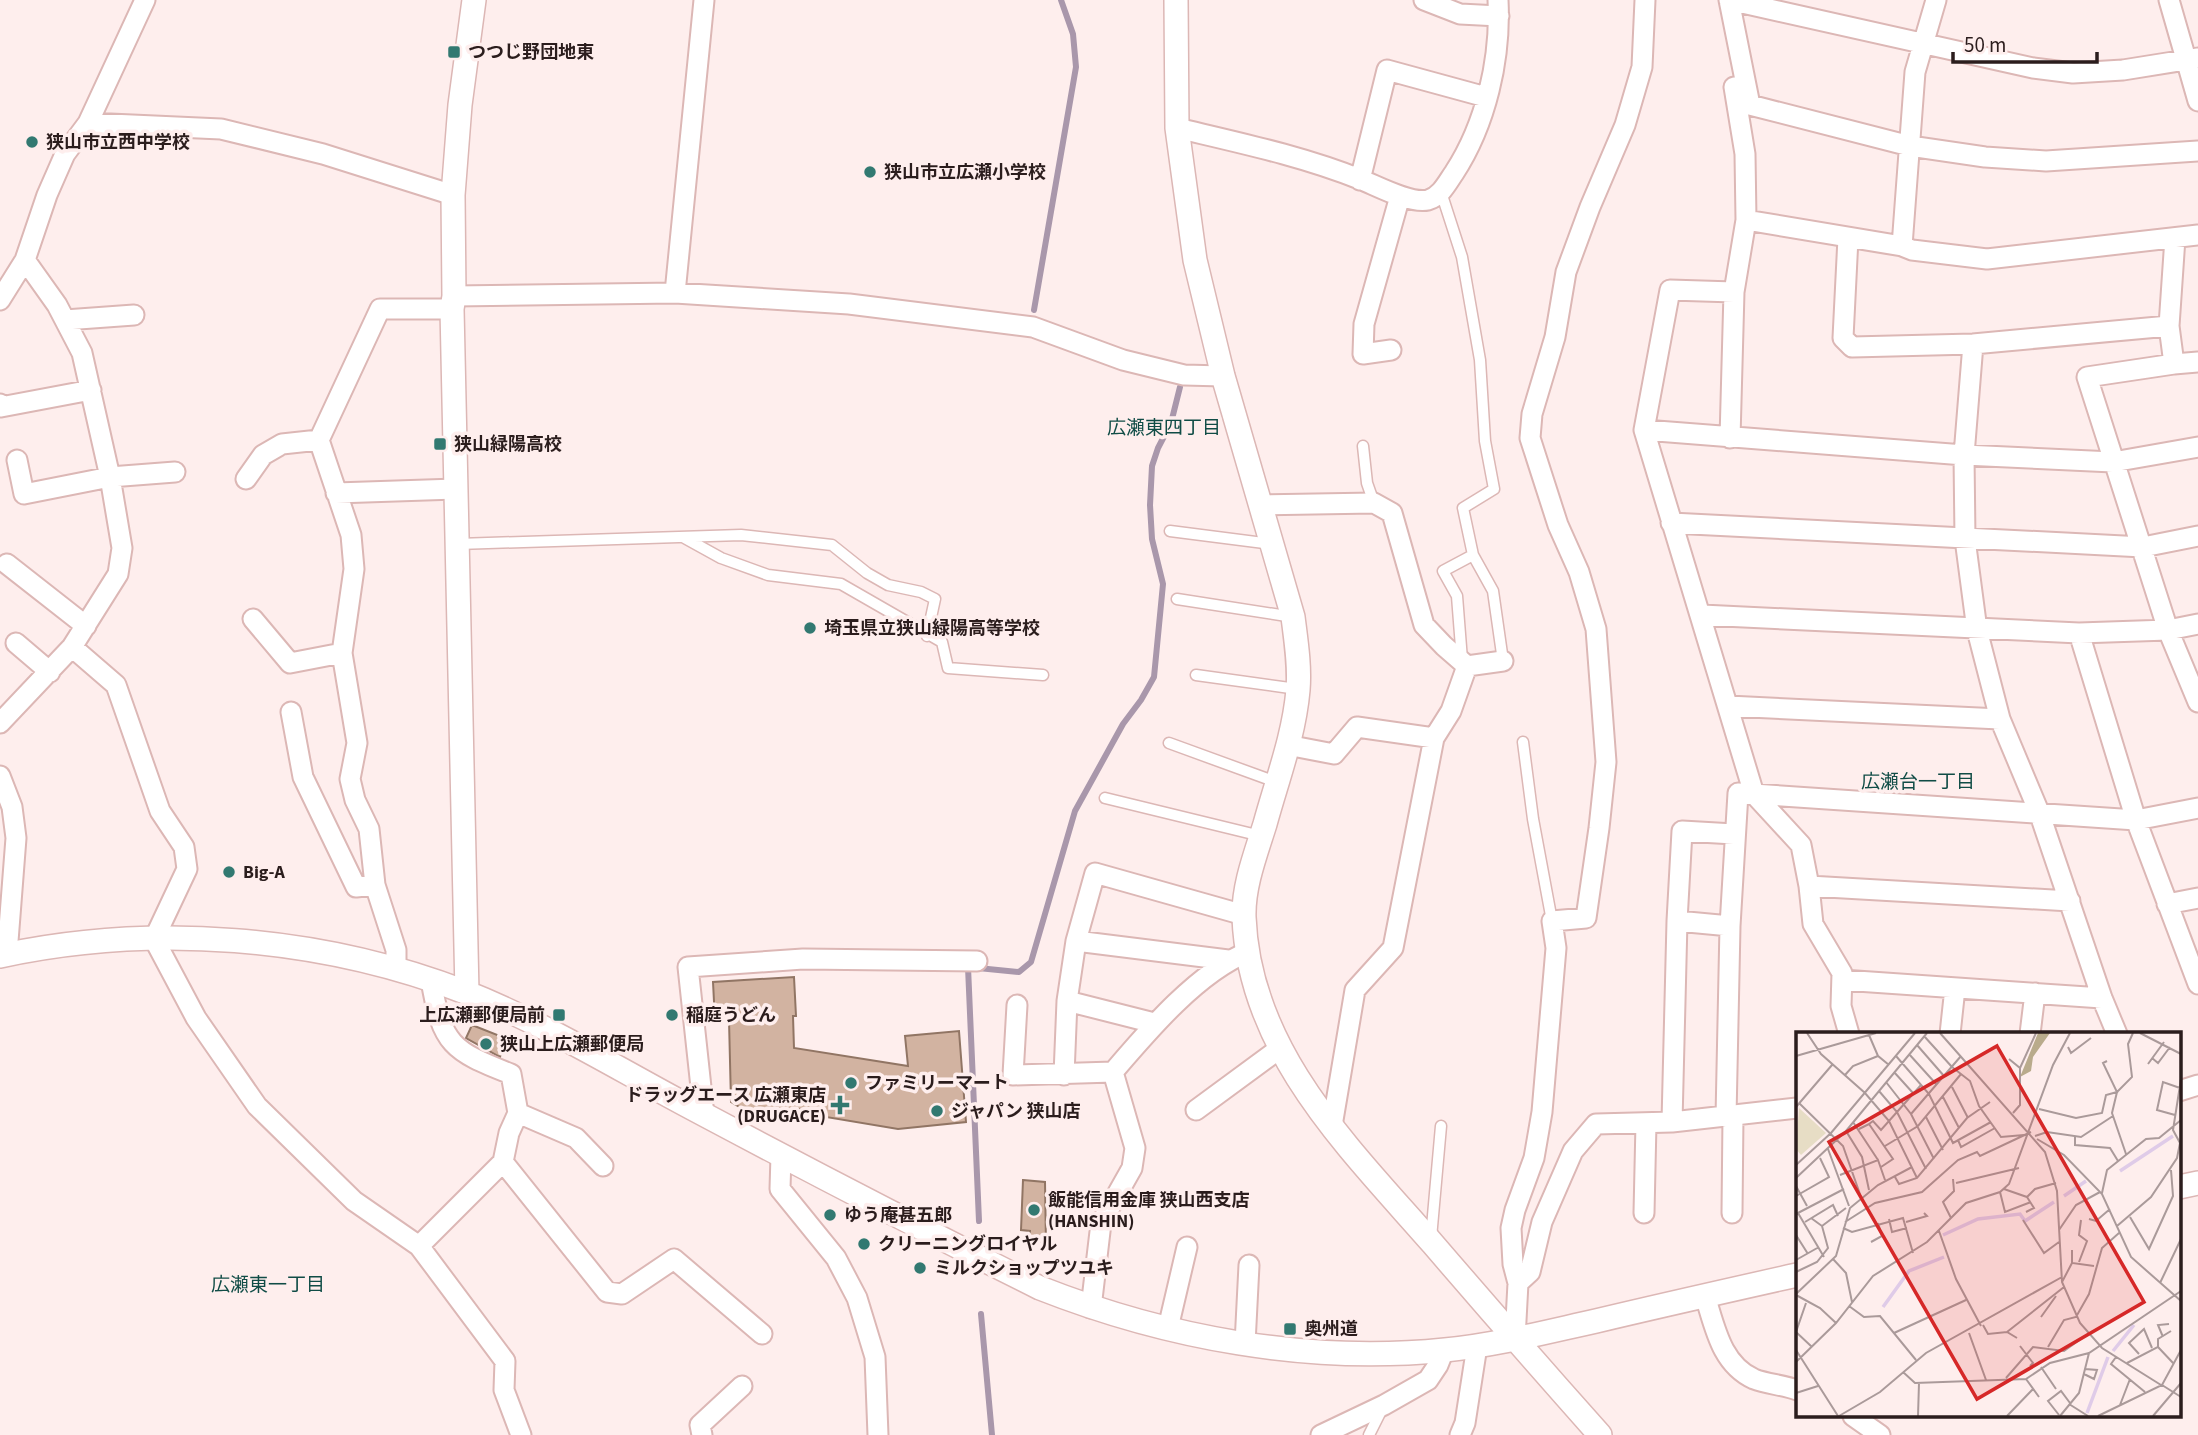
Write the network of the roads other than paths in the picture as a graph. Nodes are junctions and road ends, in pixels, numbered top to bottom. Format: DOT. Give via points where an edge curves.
graph roads {
  1 [pos="145,0"];
  2 [pos="474,0"];
  3 [pos="704,0"];
  4 [pos="1176,0"];
  5 [pos="1424,0"];
  6 [pos="1645,0"];
  7 [pos="1721,0"];
  8 [pos="1729,0"];
  9 [pos="1936,0"];
  10 [pos="2169,0"];
  11 [pos="1498,8"];
  12 [pos="1923,43"];
  13 [pos="2192,59"];
  14 [pos="1486,97"];
  15 [pos="2198,101"];
  16 [pos="88,122"];
  17 [pos="1177,128"];
  18 [pos="1910,146"];
  19 [pos="2198,151"];
  20 [pos="1360,180"];
  21 [pos="1441,192"];
  22 [pos="453,195"];
  23 [pos="1400,196"];
  24 [pos="1746,220"];
  25 [pos="2198,235"];
  26 [pos="1848,238"];
  27 [pos="2175,238"];
  28 [pos="1902,246"];
  29 [pos="25,260"];
  30 [pos="1734,292"];
  31 [pos="675,293"];
  32 [pos="0,300"];
  33 [pos="453,302"];
  34 [pos="134,315"];
  35 [pos="65,320"];
  36 [pos="2169,326"];
  37 [pos="1973,344"];
  38 [pos="1391,350"];
  39 [pos="2198,362"];
  40 [pos="2174,364"];
  41 [pos="1223,376"];
  42 [pos="91,390"];
  43 [pos="0,404"];
  44 [pos="1644,430"];
  45 [pos="1731,438"];
  46 [pos="318,440"];
  47 [pos="1363,446"];
  48 [pos="2198,447"];
  49 [pos="1964,455"];
  50 [pos="17,460"];
  51 [pos="2113,461"];
  52 [pos="175,472"];
  53 [pos="110,477"];
  54 [pos="246,479"];
  55 [pos="456,489"];
  56 [pos="336,493"];
  57 [pos="1374,503"];
  58 [pos="1262,505"];
  59 [pos="1671,523"];
  60 [pos="1170,531"];
  61 [pos="2198,536"];
  62 [pos="682,537"];
  63 [pos="1965,539"];
  64 [pos="457,544"];
  65 [pos="1273,544"];
  66 [pos="2143,547"];
  67 [pos="1473,555"];
  68 [pos="7,564"];
  69 [pos="1178,599"];
  70 [pos="1702,615"];
  71 [pos="1293,617"];
  72 [pos="253,619"];
  73 [pos="2198,624"];
  74 [pos="86,626"];
  75 [pos="1978,630"];
  76 [pos="2168,630"];
  77 [pos="2079,633"];
  78 [pos="927,636"];
  79 [pos="16,643"];
  80 [pos="72,647"];
  81 [pos="342,653"];
  82 [pos="1503,661"];
  83 [pos="1464,663"];
  84 [pos="50,672"];
  85 [pos="1043,675"];
  86 [pos="1196,675"];
  87 [pos="1298,690"];
  88 [pos="2198,702"];
  89 [pos="1728,706"];
  90 [pos="291,712"];
  91 [pos="2000,719"];
  92 [pos="0,723"];
  93 [pos="1434,738"];
  94 [pos="1523,742"];
  95 [pos="1169,743"];
  96 [pos="1287,745"];
  97 [pos="0,776"];
  98 [pos="1276,782"];
  99 [pos="1754,794"];
  100 [pos="1105,798"];
  101 [pos="2198,808"];
  102 [pos="2039,812"];
  103 [pos="2136,820"];
  104 [pos="1734,834"];
  105 [pos="1261,836"];
  106 [pos="375,885"];
  107 [pos="1809,886"];
  108 [pos="2198,898"];
  109 [pos="2070,901"];
  110 [pos="2167,904"];
  111 [pos="1244,915"];
  112 [pos="1552,921"];
  113 [pos="1676,921"];
  114 [pos="1730,926"];
  115 [pos="154,939"];
  116 [pos="1076,941"];
  117 [pos="4,955"];
  118 [pos="1238,956"];
  119 [pos="977,961"];
  120 [pos="396,970"];
  121 [pos="431,980"];
  122 [pos="1842,981"];
  123 [pos="2198,984"];
  124 [pos="1955,988"];
  125 [pos="467,993"];
  126 [pos="2035,993"];
  127 [pos="2102,998"];
  128 [pos="1067,1001"];
  129 [pos="1017,1005"];
  130 [pos="1154,1023"];
  131 [pos="1848,1032"];
  132 [pos="1950,1032"];
  133 [pos="2030,1032"];
  134 [pos="2116,1032"];
  135 [pos="1279,1049"];
  136 [pos="1113,1072"];
  137 [pos="1064,1074"];
  138 [pos="2198,1085"];
  139 [pos="2180,1091"];
  140 [pos="1796,1108"];
  141 [pos="1196,1110"];
  142 [pos="518,1113"];
  143 [pos="704,1115"];
  144 [pos="1730,1117"];
  145 [pos="1646,1122"];
  146 [pos="1672,1122"];
  147 [pos="1332,1126"];
  148 [pos="1440,1126"];
  149 [pos="781,1155"];
  150 [pos="503,1163"];
  151 [pos="603,1166"];
  152 [pos="2198,1183"];
  153 [pos="2180,1187"];
  154 [pos="1644,1213"];
  155 [pos="1732,1213"];
  156 [pos="1430,1242"];
  157 [pos="419,1246"];
  158 [pos="1187,1247"];
  159 [pos="1249,1265"];
  160 [pos="1796,1275"];
  161 [pos="1518,1283"];
  162 [pos="1705,1296"];
  163 [pos="1091,1308"];
  164 [pos="1168,1328"];
  165 [pos="762,1334"];
  166 [pos="1516,1339"];
  167 [pos="1245,1343"];
  168 [pos="1477,1346"];
  169 [pos="1444,1350"];
  170 [pos="742,1386"];
  171 [pos="1796,1390"];
  172 [pos="1384,1405"];
  173 [pos="1856,1418"];
  174 [pos="521,1435"];
  175 [pos="702,1435"];
  176 [pos="878,1435"];
  177 [pos="1321,1435"];
  178 [pos="1369,1435"];
  179 [pos="1460,1435"];
  180 [pos="1600,1435"];
  181 [pos="1880,1435"];
  1 -- 16 [label="street"];
  2 -- 22 [label="street"];
  3 -- 31 [label="street"];
  4 -- 17 [label="street"];
  5 -- 11 [label="street" via="1460,14"];
  6 -- 112 [label="street" via="1642,67 1625,125 1566,272 1555,337 1532,414 1530,438 1596,629 1606,762 1586,918"];
  7 -- 24 [label="street" via="1745,154"];
  8 -- 12 [label="street"];
  8 -- 18 [label="street" via="1750,105"];
  9 -- 12 [label="street"];
  10 -- 13 [label="street"];
  11 -- 14 [label="street"];
  12 -- 13 [label="street" via="2073,73"];
  12 -- 18 [label="street" via="1915,72"];
  13 -- 15 [label="street"];
  14 -- 20 [label="street" via="1387,69"];
  14 -- 21 [label="street" via="1476,134"];
  16 -- 22 [label="street" via="221,129 323,154"];
  16 -- 29 [label="street" via="65,154"];
  17 -- 20 [label="street" via="1285,153"];
  17 -- 41 [label="street" via="1195,260"];
  18 -- 19 [label="street" via="2046,162"];
  18 -- 28 [label="street"];
  20 -- 23 [label="street"];
  21 -- 23 [label="street" via="1427,200"];
  21 -- 67 [label="lane" via="1462,257 1474,321 1494,489 1463,508"];
  22 -- 33 [label="street"];
  23 -- 38 [label="street" via="1364,324 1363,354"];
  24 -- 26 [label="street"];
  24 -- 30 [label="street"];
  25 -- 27 [label="street"];
  26 -- 28 [label="street"];
  26 -- 37 [label="street" via="1843,338 1852,346"];
  27 -- 28 [label="street" via="1987,258"];
  27 -- 36 [label="street"];
  29 -- 32 [label="street"];
  29 -- 35 [label="street"];
  30 -- 44 [label="street" via="1670,290"];
  30 -- 45 [label="street"];
  31 -- 33 [label="street"];
  31 -- 41 [label="street" via="849,304 1033,327 1123,360 1184,375"];
  33 -- 46 [label="street" via="380,309"];
  33 -- 55 [label="street"];
  34 -- 35 [label="street"];
  35 -- 42 [label="street" via="82,353"];
  36 -- 37 [label="street"];
  36 -- 40 [label="street"];
  37 -- 49 [label="street"];
  39 -- 40 [label="street"];
  40 -- 51 [label="street" via="2087,377"];
  41 -- 58 [label="street"];
  42 -- 43 [label="street"];
  42 -- 53 [label="street"];
  44 -- 45 [label="street"];
  44 -- 59 [label="street"];
  45 -- 49 [label="street"];
  46 -- 54 [label="street" via="282,444 263,455"];
  46 -- 56 [label="street"];
  47 -- 57 [label="lane"];
  48 -- 51 [label="street"];
  49 -- 51 [label="street"];
  49 -- 63 [label="street"];
  50 -- 53 [label="street" via="24,494"];
  51 -- 66 [label="street"];
  52 -- 53 [label="street"];
  53 -- 74 [label="street" via="122,548 118,574"];
  55 -- 56 [label="street"];
  55 -- 64 [label="street"];
  56 -- 81 [label="street" via="351,535 354,569"];
  57 -- 58 [label="street"];
  57 -- 83 [label="street" via="1392,513 1424,625"];
  58 -- 65 [label="street"];
  59 -- 63 [label="street"];
  59 -- 70 [label="street"];
  60 -- 65 [label="lane"];
  61 -- 66 [label="street"];
  62 -- 64 [label="lane"];
  62 -- 78 [label="lane" via="768,575 841,584"];
  62 -- 78 [label="lane" via="741,535 832,545 888,585 935,599"];
  63 -- 66 [label="street"];
  63 -- 75 [label="street"];
  64 -- 125 [label="street"];
  65 -- 71 [label="street"];
  66 -- 76 [label="street"];
  67 -- 82 [label="lane" via="1493,591"];
  67 -- 83 [label="lane" via="1443,570 1457,596"];
  68 -- 74 [label="street"];
  69 -- 71 [label="lane"];
  70 -- 75 [label="street"];
  70 -- 89 [label="street"];
  71 -- 87 [label="street"];
  72 -- 81 [label="street" via="290,663"];
  73 -- 76 [label="street"];
  74 -- 80 [label="street"];
  75 -- 77 [label="street"];
  75 -- 91 [label="street"];
  76 -- 77 [label="street"];
  76 -- 88 [label="street"];
  77 -- 103 [label="street"];
  78 -- 85 [label="lane" via="942,642 948,668"];
  79 -- 84 [label="street"];
  80 -- 84 [label="street"];
  80 -- 115 [label="street" via="116,685 160,811 184,847 187,869"];
  81 -- 106 [label="street" via="357,743 350,779 369,829"];
  82 -- 83 [label="street"];
  83 -- 93 [label="street" via="1451,712"];
  84 -- 92 [label="street"];
  86 -- 87 [label="lane"];
  87 -- 96 [label="street"];
  89 -- 91 [label="street"];
  89 -- 99 [label="street"];
  90 -- 106 [label="street" via="303,777 356,887"];
  91 -- 102 [label="street"];
  93 -- 96 [label="street" via="1357,727 1334,754"];
  93 -- 147 [label="street" via="1393,948 1354,990"];
  94 -- 112 [label="lane"];
  95 -- 98 [label="lane"];
  96 -- 98 [label="street"];
  97 -- 117 [label="street" via="12,807 16,838"];
  98 -- 105 [label="street"];
  99 -- 102 [label="street"];
  99 -- 104 [label="street" via="1738,793"];
  99 -- 107 [label="street" via="1801,845"];
  100 -- 105 [label="lane"];
  101 -- 103 [label="street"];
  102 -- 103 [label="street"];
  102 -- 109 [label="street"];
  103 -- 110 [label="street"];
  104 -- 113 [label="street" via="1682,831"];
  104 -- 114 [label="street"];
  105 -- 111 [label="street"];
  106 -- 120 [label="street" via="396,950"];
  107 -- 109 [label="street"];
  107 -- 122 [label="street" via="1813,925 1842,973"];
  108 -- 110 [label="street"];
  109 -- 127 [label="street"];
  110 -- 123 [label="street"];
  111 -- 116 [label="street" via="1095,873"];
  111 -- 118 [label="street"];
  112 -- 161 [label="street" via="1556,948 1542,1112 1534,1158 1511,1228"];
  113 -- 114 [label="street"];
  113 -- 146 [label="street"];
  114 -- 144 [label="street"];
  115 -- 117 [label="street" via="72,944"];
  115 -- 120 [label="street" via="291,947"];
  115 -- 157 [label="street" via="196,1018 257,1106 354,1200"];
  116 -- 118 [label="street"];
  116 -- 128 [label="street"];
  118 -- 130 [label="street"];
  118 -- 135 [label="street"];
  119 -- 143 [label="street" via="803,959 688,967"];
  120 -- 121 [label="street"];
  121 -- 125 [label="street"];
  121 -- 142 [label="street" via="436,1008 451,1043 462,1053 511,1074"];
  122 -- 124 [label="street"];
  122 -- 131 [label="street" via="1841,1006"];
  124 -- 126 [label="street"];
  124 -- 132 [label="street"];
  125 -- 143 [label="street"];
  126 -- 127 [label="street"];
  126 -- 133 [label="street"];
  127 -- 134 [label="street"];
  128 -- 130 [label="street"];
  128 -- 137 [label="street"];
  129 -- 137 [label="street" via="1013,1075"];
  130 -- 136 [label="street"];
  135 -- 141 [label="street"];
  135 -- 147 [label="street"];
  136 -- 137 [label="street"];
  136 -- 163 [label="street" via="1135,1148 1132,1168 1101,1223"];
  138 -- 139 [label="street"];
  140 -- 144 [label="street"];
  142 -- 150 [label="street"];
  142 -- 151 [label="street" via="576,1138"];
  143 -- 149 [label="street"];
  144 -- 146 [label="street"];
  144 -- 155 [label="street"];
  145 -- 146 [label="street"];
  145 -- 154 [label="street"];
  145 -- 161 [label="street" via="1596,1124 1573,1151 1542,1222 1530,1272"];
  147 -- 156 [label="street"];
  148 -- 156 [label="lane"];
  149 -- 163 [label="street" via="1040,1288"];
  149 -- 176 [label="street" via="780,1189 836,1258 857,1298 875,1357"];
  150 -- 157 [label="street"];
  150 -- 165 [label="street" via="607,1292 622,1294 674,1259"];
  152 -- 153 [label="street"];
  156 -- 166 [label="street"];
  157 -- 174 [label="street" via="505,1361 504,1390"];
  158 -- 164 [label="street"];
  159 -- 167 [label="street"];
  160 -- 162 [label="street"];
  161 -- 166 [label="street"];
  162 -- 166 [label="street"];
  162 -- 171 [label="street" via="1731,1364 1754,1378"];
  163 -- 164 [label="street"];
  164 -- 167 [label="street"];
  166 -- 168 [label="street"];
  166 -- 180 [label="street"];
  167 -- 169 [label="street" via="1337,1353"];
  168 -- 169 [label="street"];
  168 -- 179 [label="street"];
  169 -- 172 [label="street" via="1428,1380"];
  170 -- 175 [label="street" via="699,1425"];
  172 -- 177 [label="street"];
  172 -- 178 [label="lane"];
  173 -- 181 [label="street"];
}
